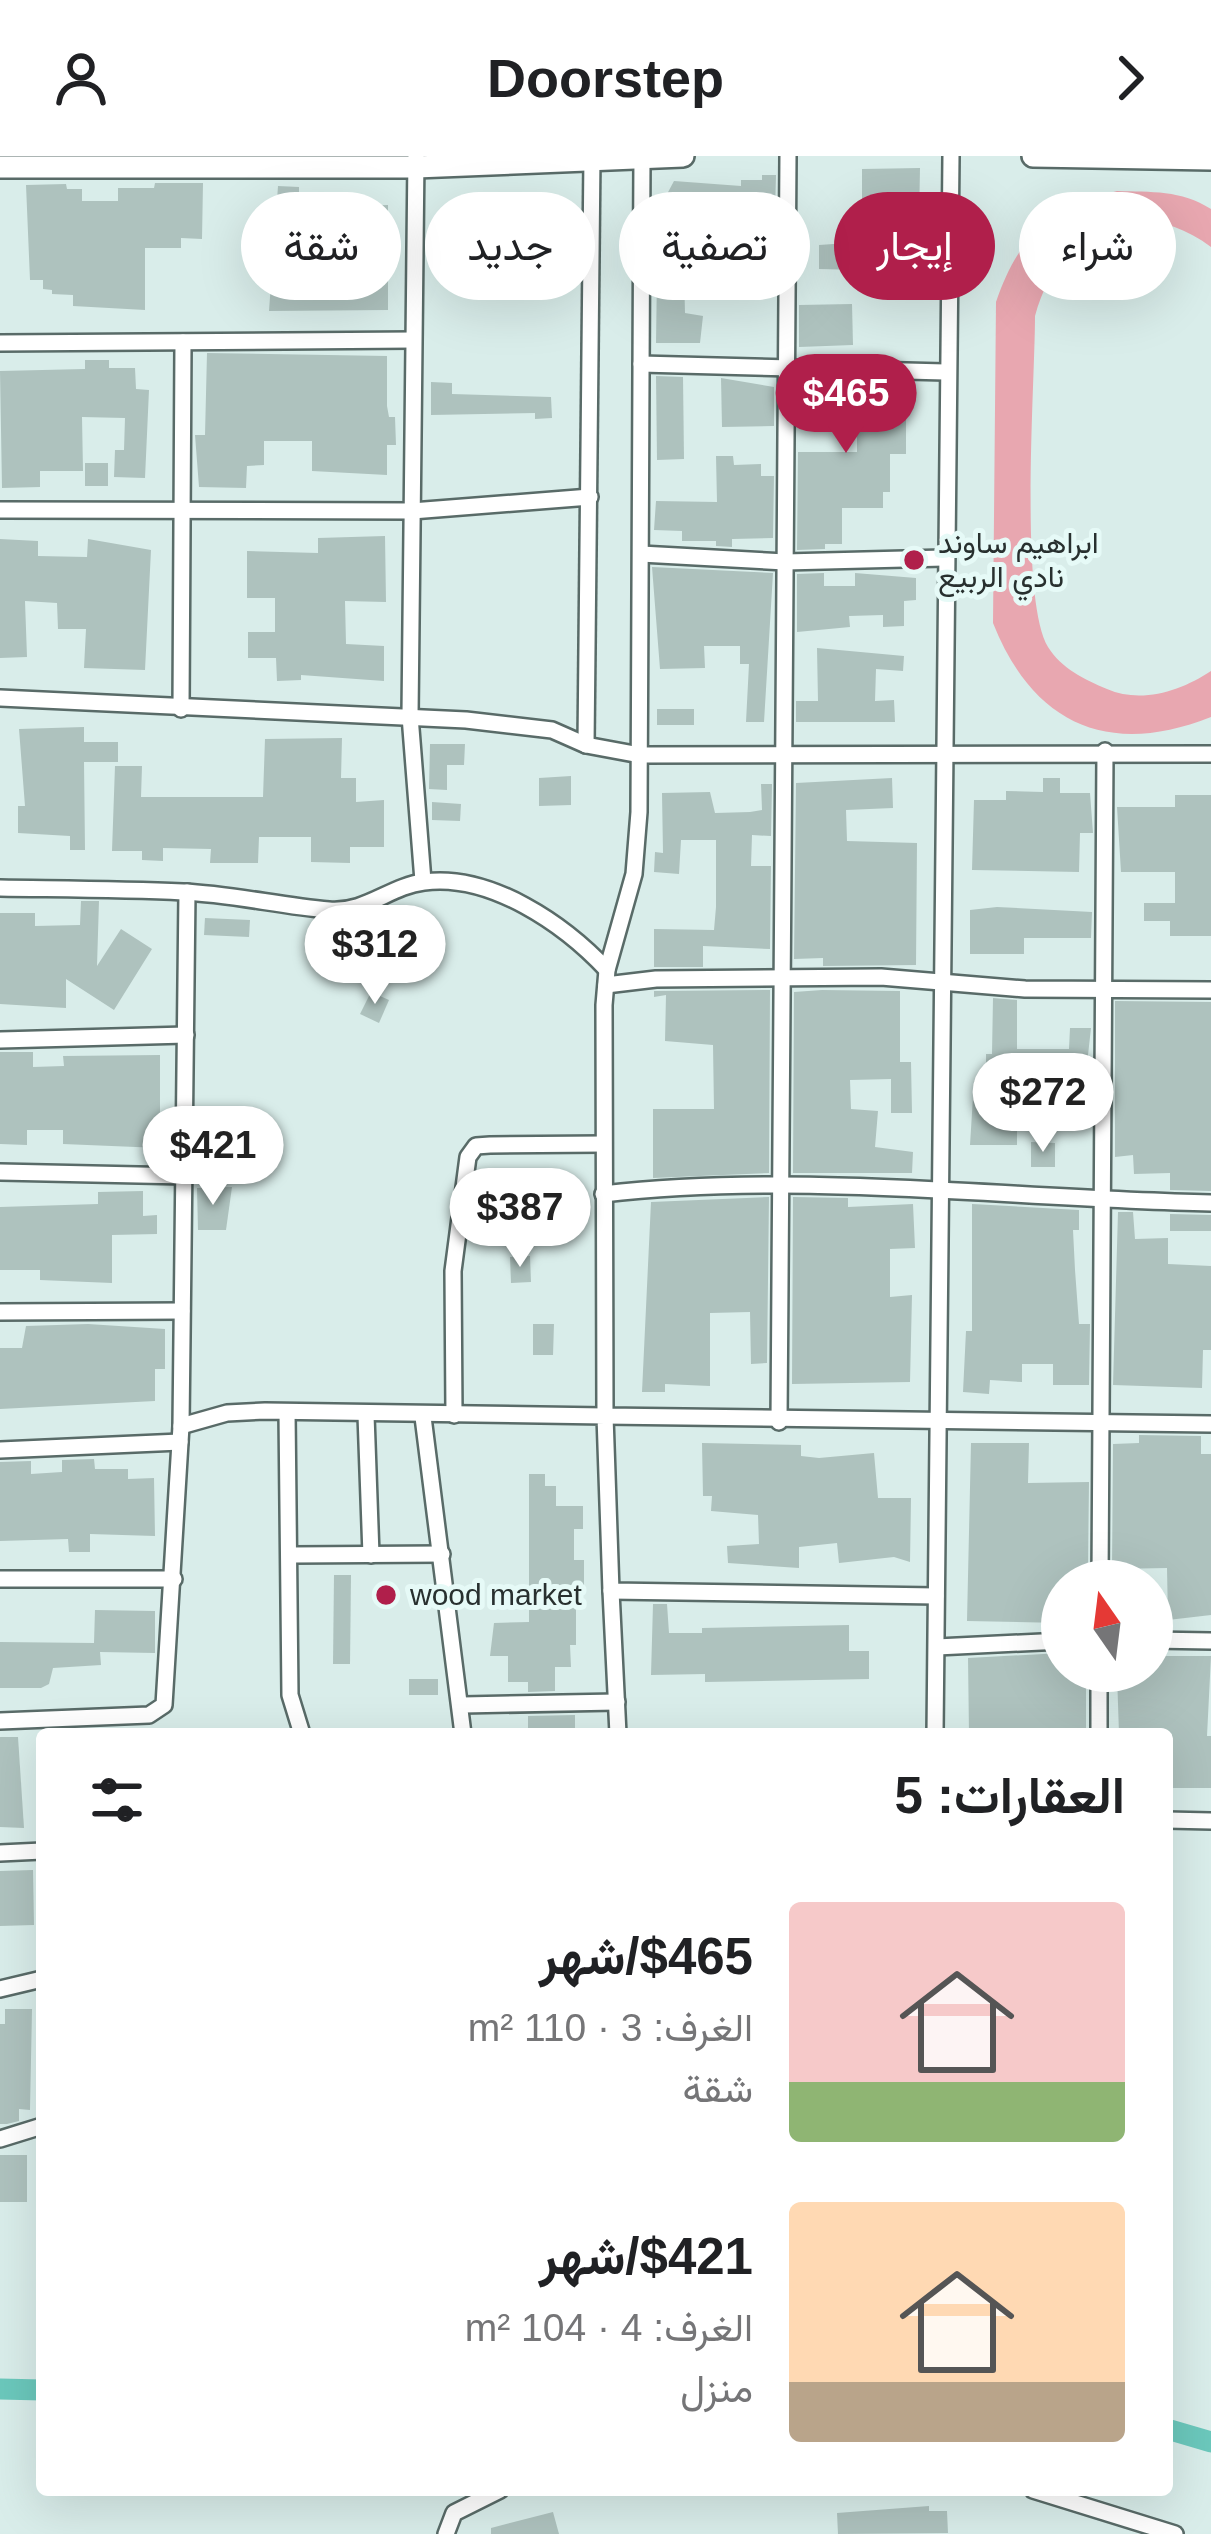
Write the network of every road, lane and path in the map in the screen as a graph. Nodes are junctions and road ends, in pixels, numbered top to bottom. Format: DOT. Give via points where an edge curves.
graph roads {
  1 [pos="642,156"];
  2 [pos="683,156"];
  3 [pos="788,156"];
  4 [pos="951,156"];
  5 [pos="1033,156"];
  6 [pos="592,157"];
  7 [pos="1105,157"];
  8 [pos="1211,159"];
  9 [pos="49,161"];
  10 [pos="416,162"];
  11 [pos="0,166"];
  12 [pos="413,340"];
  13 [pos="183,342"];
  14 [pos="0,343"];
  15 [pos="641,364"];
  16 [pos="789,368"];
  17 [pos="945,373"];
  18 [pos="590,497"];
  19 [pos="181,509"];
  20 [pos="0,510"];
  21 [pos="412,512"];
  22 [pos="641,554"];
  23 [pos="944,558"];
  24 [pos="785,562"];
  25 [pos="0,698"];
  26 [pos="181,709"];
  27 [pos="410,716"];
  28 [pos="586,745"];
  29 [pos="1105,751"];
  30 [pos="943,752"];
  31 [pos="784,754"];
  32 [pos="1211,754"];
  33 [pos="640,755"];
  34 [pos="423,881"];
  35 [pos="0,888"];
  36 [pos="187,892"];
  37 [pos="786,976"];
  38 [pos="606,978"];
  39 [pos="941,980"];
  40 [pos="1211,989"];
  41 [pos="1104,990"];
  42 [pos="186,1035"];
  43 [pos="0,1040"];
  44 [pos="603,1144"];
  45 [pos="0,1172"];
  46 [pos="185,1176"];
  47 [pos="784,1189"];
  48 [pos="944,1190"];
  49 [pos="603,1194"];
  50 [pos="1100,1201"];
  51 [pos="1211,1203"];
  52 [pos="182,1311"];
  53 [pos="0,1312"];
  54 [pos="287,1412"];
  55 [pos="366,1415"];
  56 [pos="454,1415"];
  57 [pos="605,1416"];
  58 [pos="423,1417"];
  59 [pos="779,1422"];
  60 [pos="939,1423"];
  61 [pos="1098,1424"];
  62 [pos="1211,1424"];
  63 [pos="180,1434"];
  64 [pos="0,1450"];
  65 [pos="442,1554"];
  66 [pos="370,1555"];
  67 [pos="292,1556"];
  68 [pos="1100,1560"];
  69 [pos="174,1579"];
  70 [pos="0,1580"];
  71 [pos="611,1591"];
  72 [pos="936,1596"];
  73 [pos="1173,1640"];
  74 [pos="1211,1641"];
  75 [pos="1041,1642"];
  76 [pos="937,1647"];
  77 [pos="1099,1692"];
  78 [pos="616,1702"];
  79 [pos="463,1705"];
  80 [pos="0,1720"];
  81 [pos="67,1726"];
  82 [pos="300,1728"];
  83 [pos="464,1728"];
  84 [pos="618,1728"];
  85 [pos="935,1728"];
  86 [pos="1099,1728"];
  87 [pos="1173,1820"];
  88 [pos="1211,1821"];
  89 [pos="36,1851"];
  90 [pos="0,1852"];
  91 [pos="36,1980"];
  92 [pos="0,1989"];
  93 [pos="36,2128"];
  94 [pos="0,2139"];
  95 [pos="488,2496"];
  96 [pos="1052,2496"];
  97 [pos="1151,2530"];
  98 [pos="446,2534"];
  99 [pos="1175,2534"];
  1 -- 2 [label="street"];
  1 -- 6 [label="street"];
  1 -- 15 [label="street"];
  3 -- 16 [label="street"];
  4 -- 17 [label="street"];
  5 -- 7 [label="street"];
  6 -- 10 [label="street"];
  6 -- 18 [label="street"];
  7 -- 8 [label="street"];
  9 -- 10 [label="street"];
  9 -- 11 [label="street"];
  10 -- 12 [label="street"];
  12 -- 13 [label="street"];
  12 -- 21 [label="street"];
  13 -- 14 [label="street"];
  13 -- 19 [label="street"];
  15 -- 16 [label="street"];
  15 -- 22 [label="street"];
  16 -- 17 [label="street"];
  16 -- 24 [label="street"];
  17 -- 23 [label="street"];
  18 -- 21 [label="street"];
  18 -- 28 [label="street"];
  19 -- 20 [label="street"];
  19 -- 21 [label="street"];
  19 -- 26 [label="street"];
  21 -- 27 [label="street"];
  22 -- 24 [label="street"];
  22 -- 33 [label="street"];
  23 -- 24 [label="street"];
  23 -- 30 [label="street"];
  24 -- 31 [label="street"];
  25 -- 26 [label="street"];
  26 -- 27 [label="street"];
  27 -- 28 [label="street" via="552,730"];
  27 -- 34 [label="street"];
  28 -- 33 [label="street"];
  29 -- 30 [label="street"];
  29 -- 32 [label="street"];
  29 -- 41 [label="street"];
  30 -- 31 [label="street"];
  30 -- 39 [label="street"];
  31 -- 33 [label="street"];
  31 -- 37 [label="street"];
  33 -- 38 [label="street" via="634,874"];
  34 -- 36 [label="street" via="369,906 335,911"];
  34 -- 38 [label="street" via="480,889 537,910 563,927"];
  35 -- 36 [label="street"];
  36 -- 42 [label="street"];
  37 -- 38 [label="street"];
  37 -- 39 [label="street"];
  37 -- 47 [label="street"];
  38 -- 44 [label="street"];
  39 -- 41 [label="street"];
  39 -- 48 [label="street"];
  40 -- 41 [label="street"];
  41 -- 50 [label="street"];
  42 -- 43 [label="street"];
  42 -- 46 [label="street"];
  44 -- 49 [label="street"];
  44 -- 56 [label="street" via="476,1146 468,1157 453,1271"];
  45 -- 46 [label="street"];
  46 -- 52 [label="street"];
  47 -- 48 [label="street"];
  47 -- 49 [label="street"];
  47 -- 59 [label="street"];
  48 -- 50 [label="street"];
  48 -- 60 [label="street"];
  49 -- 57 [label="street"];
  50 -- 51 [label="street"];
  50 -- 61 [label="street"];
  52 -- 53 [label="street"];
  52 -- 63 [label="street"];
  54 -- 55 [label="street"];
  54 -- 63 [label="street" via="226,1413"];
  54 -- 67 [label="street"];
  55 -- 58 [label="street"];
  55 -- 66 [label="street"];
  56 -- 57 [label="street"];
  56 -- 58 [label="street"];
  57 -- 59 [label="street"];
  57 -- 71 [label="street"];
  58 -- 65 [label="street"];
  59 -- 60 [label="street"];
  60 -- 61 [label="street"];
  60 -- 72 [label="street"];
  61 -- 62 [label="street"];
  61 -- 68 [label="street"];
  63 -- 64 [label="street"];
  63 -- 69 [label="street"];
  65 -- 66 [label="street"];
  65 -- 79 [label="street"];
  66 -- 67 [label="street"];
  67 -- 82 [label="street" via="290,1695"];
  69 -- 70 [label="street"];
  69 -- 81 [label="street" via="164,1705 149,1715"];
  71 -- 72 [label="street"];
  71 -- 78 [label="street"];
  72 -- 76 [label="street"];
  73 -- 74 [label="street"];
  75 -- 76 [label="street"];
  76 -- 85 [label="street"];
  77 -- 86 [label="street"];
  78 -- 79 [label="street"];
  78 -- 84 [label="street"];
  79 -- 83 [label="street"];
  80 -- 81 [label="street"];
  87 -- 88 [label="street"];
  89 -- 90 [label="street"];
  91 -- 92 [label="street"];
  93 -- 94 [label="street"];
  95 -- 98 [label="street" via="454,2513"];
  96 -- 97 [label="street"];
  97 -- 99 [label="street"];
}
